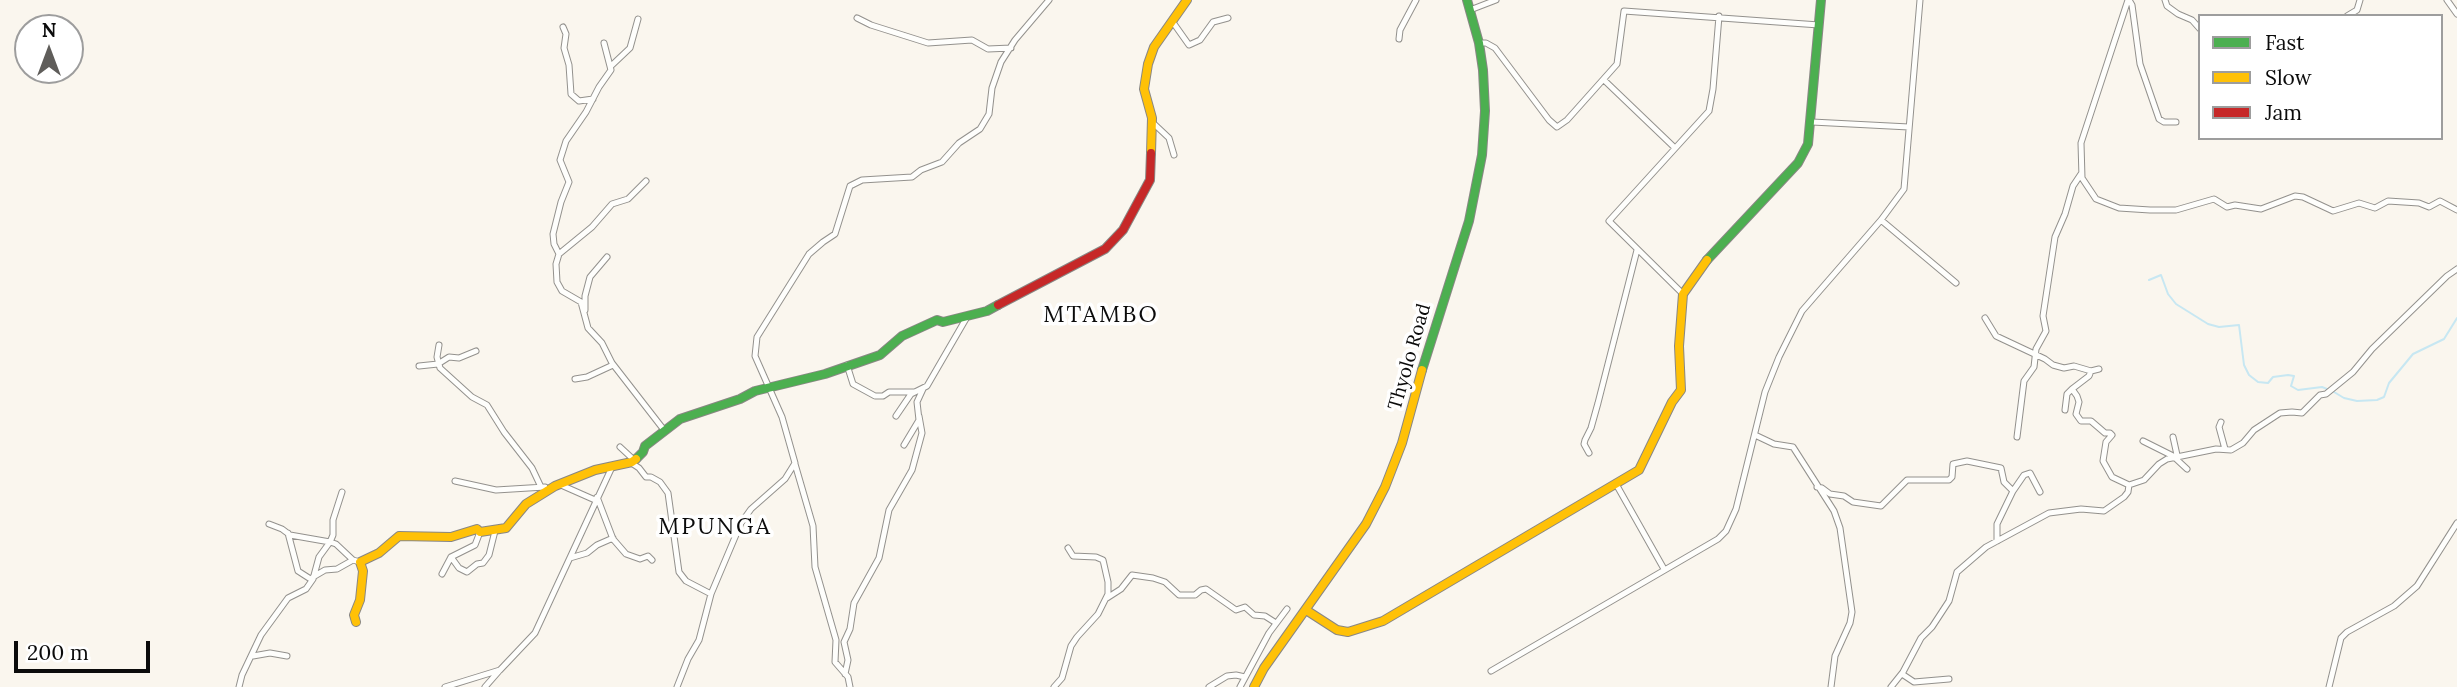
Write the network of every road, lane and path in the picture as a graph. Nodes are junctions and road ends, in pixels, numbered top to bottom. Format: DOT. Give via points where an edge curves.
graph roads {
  1 [pos="1049,0"];
  2 [pos="1187,0"];
  3 [pos="1416,0"];
  4 [pos="1467,0"];
  5 [pos="1496,0"];
  6 [pos="1821,0"];
  7 [pos="1920,0"];
  8 [pos="2129,0"];
  9 [pos="2165,0"];
  10 [pos="2360,0"];
  11 [pos="2447,0"];
  12 [pos="1470,10"];
  13 [pos="2350,14"];
  14 [pos="2457,14"];
  15 [pos="1719,16"];
  16 [pos="858,18"];
  17 [pos="1228,18"];
  18 [pos="638,19"];
  19 [pos="1172,21"];
  20 [pos="1819,24"];
  21 [pos="563,27"];
  22 [pos="2198,27"];
  23 [pos="1399,39"];
  24 [pos="604,43"];
  25 [pos="1479,43"];
  26 [pos="1010,48"];
  27 [pos="611,66"];
  28 [pos="1604,80"];
  29 [pos="593,99"];
  30 [pos="1812,121"];
  31 [pos="1152,122"];
  32 [pos="2176,122"];
  33 [pos="1909,127"];
  34 [pos="1675,148"];
  35 [pos="1174,155"];
  36 [pos="2081,174"];
  37 [pos="646,181"];
  38 [pos="2457,210"];
  39 [pos="1881,220"];
  40 [pos="1637,250"];
  41 [pos="559,254"];
  42 [pos="607,257"];
  43 [pos="2457,269"];
  44 [pos="1956,284"];
  45 [pos="1682,294"];
  46 [pos="585,315"];
  47 [pos="967,317"];
  48 [pos="1985,318"];
  49 [pos="439,345"];
  50 [pos="476,351"];
  51 [pos="2036,356"];
  52 [pos="438,364"];
  53 [pos="613,365"];
  54 [pos="847,365"];
  55 [pos="419,366"];
  56 [pos="2099,369"];
  57 [pos="2091,371"];
  58 [pos="575,379"];
  59 [pos="769,387"];
  60 [pos="923,389"];
  61 [pos="2072,389"];
  62 [pos="915,392"];
  63 [pos="2066,410"];
  64 [pos="896,416"];
  65 [pos="919,416"];
  66 [pos="2221,422"];
  67 [pos="664,430"];
  68 [pos="1755,435"];
  69 [pos="2017,437"];
  70 [pos="2173,437"];
  71 [pos="2143,441"];
  72 [pos="904,445"];
  73 [pos="620,447"];
  74 [pos="2225,449"];
  75 [pos="1589,453"];
  76 [pos="2175,456"];
  77 [pos="632,461"];
  78 [pos="794,463"];
  79 [pos="612,467"];
  80 [pos="2187,469"];
  81 [pos="455,481"];
  82 [pos="1616,484"];
  83 [pos="558,485"];
  84 [pos="2129,485"];
  85 [pos="541,487"];
  86 [pos="1818,487"];
  87 [pos="2013,491"];
  88 [pos="342,492"];
  89 [pos="2040,492"];
  90 [pos="596,498"];
  91 [pos="2457,523"];
  92 [pos="269,524"];
  93 [pos="495,531"];
  94 [pos="480,532"];
  95 [pos="288,533"];
  96 [pos="613,538"];
  97 [pos="1997,541"];
  98 [pos="330,542"];
  99 [pos="1068,548"];
  100 [pos="451,557"];
  101 [pos="570,558"];
  102 [pos="652,560"];
  103 [pos="357,561"];
  104 [pos="1664,569"];
  105 [pos="442,574"];
  106 [pos="313,578"];
  107 [pos="711,594"];
  108 [pos="1107,598"];
  109 [pos="1286,609"];
  110 [pos="1306,610"];
  111 [pos="356,622"];
  112 [pos="1276,623"];
  113 [pos="253,656"];
  114 [pos="287,656"];
  115 [pos="500,670"];
  116 [pos="1491,671"];
  117 [pos="845,674"];
  118 [pos="1902,674"];
  119 [pos="1245,677"];
  120 [pos="1949,679"];
  121 [pos="239,687"];
  122 [pos="444,687"];
  123 [pos="485,687"];
  124 [pos="677,687"];
  125 [pos="850,687"];
  126 [pos="1054,687"];
  127 [pos="1209,687"];
  128 [pos="1240,687"];
  129 [pos="1254,687"];
  130 [pos="1831,687"];
  131 [pos="1891,687"];
  132 [pos="2329,687"];
  1 -- 26 [label="street"];
  2 -- 19 [label="main road"];
  3 -- 23 [label="street"];
  4 -- 12 [label="main road, Thyolo Road"];
  5 -- 12 [label="street"];
  6 -- 20 [label="main road"];
  7 -- 33 [label="street"];
  8 -- 32 [label="street" via="2140,64 2159,118"];
  8 -- 36 [label="street" via="2083,132"];
  9 -- 22 [label="street"];
  10 -- 13 [label="street"];
  11 -- 14 [label="street"];
  12 -- 25 [label="main road, Thyolo Road"];
  15 -- 20 [label="street"];
  15 -- 28 [label="street" via="1625,11 1619,61"];
  15 -- 34 [label="street" via="1709,111"];
  16 -- 26 [label="street" via="928,43 972,40 988,48"];
  17 -- 19 [label="street" via="1213,22 1200,40 1189,45"];
  18 -- 27 [label="street" via="630,48"];
  19 -- 31 [label="main road" via="1149,60 1144,89"];
  20 -- 30 [label="main road"];
  21 -- 29 [label="street" via="571,94 579,101"];
  24 -- 27 [label="street"];
  25 -- 28 [label="street" via="1495,48 1557,127"];
  25 -- 110 [label="main road, Thyolo Road" via="1485,111 1474,201 1409,420 1377,507"];
  26 -- 59 [label="street" via="997,71 984,125 942,162 907,178 862,180 850,186 835,234 804,261 757,337 755,356"];
  27 -- 29 [label="street"];
  28 -- 34 [label="street"];
  29 -- 41 [label="street" via="561,153 569,182 553,234"];
  30 -- 33 [label="street"];
  30 -- 45 [label="main road" via="1802,157 1707,260"];
  31 -- 35 [label="street" via="1169,138"];
  31 -- 47 [label="main road" via="1150,180 1117,238 1085,261"];
  33 -- 39 [label="street" via="1904,189"];
  34 -- 40 [label="street" via="1609,221"];
  36 -- 38 [label="street" via="2096,199 2130,209 2176,210 2214,199 2227,207 2261,209 2295,196 2333,211 2359,203 2375,208 2388,201 2429,207 2440,201"];
  36 -- 51 [label="street" via="2054,237 2043,316 2046,331"];
  37 -- 41 [label="street" via="628,199 612,204"];
  39 -- 44 [label="street"];
  39 -- 68 [label="street" via="1802,311 1772,374"];
  40 -- 45 [label="street"];
  40 -- 75 [label="street" via="1584,444"];
  41 -- 46 [label="street" via="558,286 581,302"];
  42 -- 46 [label="street" via="590,277"];
  43 -- 74 [label="street" via="2311,407 2302,413 2280,413 2243,443"];
  45 -- 82 [label="main road" via="1681,390 1639,470"];
  46 -- 53 [label="street" via="588,328"];
  47 -- 54 [label="main road" via="937,320 902,336 880,355"];
  47 -- 60 [label="street"];
  48 -- 51 [label="street" via="1996,336"];
  49 -- 52 [label="street"];
  50 -- 52 [label="street"];
  51 -- 57 [label="street" via="2064,368"];
  51 -- 69 [label="street" via="2024,381"];
  52 -- 55 [label="street"];
  52 -- 85 [label="street" via="487,405"];
  53 -- 58 [label="street"];
  53 -- 67 [label="street"];
  54 -- 59 [label="main road"];
  54 -- 62 [label="street" via="853,383 875,396"];
  56 -- 57 [label="street"];
  57 -- 61 [label="street"];
  59 -- 67 [label="main road" via="680,419"];
  59 -- 78 [label="street"];
  60 -- 62 [label="street"];
  60 -- 65 [label="street" via="917,402"];
  61 -- 63 [label="street"];
  61 -- 84 [label="street" via="2079,419 2112,435 2104,449 2105,466 2112,477"];
  62 -- 64 [label="street"];
  65 -- 72 [label="street"];
  65 -- 117 [label="street" via="922,433 912,470 889,510 879,558 854,603 844,642"];
  66 -- 74 [label="street"];
  67 -- 77 [label="main road"];
  68 -- 86 [label="street" via="1793,447"];
  68 -- 104 [label="street" via="1726,531"];
  70 -- 76 [label="street"];
  71 -- 76 [label="street"];
  73 -- 77 [label="street"];
  74 -- 76 [label="street"];
  76 -- 80 [label="street"];
  76 -- 84 [label="street" via="2158,464 2144,480"];
  77 -- 79 [label="main road"];
  77 -- 107 [label="street" via="668,493 679,572"];
  78 -- 107 [label="street" via="779,485 746,515"];
  78 -- 117 [label="street" via="813,526 815,567 836,640 835,662"];
  79 -- 83 [label="main road"];
  79 -- 90 [label="street"];
  81 -- 85 [label="street" via="496,490"];
  82 -- 104 [label="street"];
  82 -- 110 [label="main road" via="1383,621 1348,632"];
  83 -- 85 [label="street"];
  83 -- 90 [label="street"];
  83 -- 93 [label="main road" via="526,504 506,528"];
  84 -- 97 [label="street" via="2124,497 2104,511 2052,512"];
  86 -- 87 [label="street" via="1853,502 1881,506 1907,480 1949,480 1953,464 1967,461 2001,468 2004,482"];
  86 -- 130 [label="street" via="1840,528 1852,602 1850,623 1835,656"];
  87 -- 89 [label="street" via="2030,473"];
  87 -- 97 [label="street" via="1997,524"];
  88 -- 98 [label="street"];
  90 -- 96 [label="street"];
  90 -- 101 [label="street"];
  91 -- 132 [label="street" via="2417,586 2394,606 2341,638"];
  92 -- 95 [label="street"];
  93 -- 94 [label="main road"];
  93 -- 100 [label="street" via="483,563 467,572"];
  94 -- 100 [label="street" via="475,545"];
  94 -- 103 [label="main road" via="451,537 401,535 379,553"];
  95 -- 98 [label="street"];
  95 -- 106 [label="street" via="298,571"];
  96 -- 101 [label="street"];
  96 -- 102 [label="street" via="626,554"];
  97 -- 118 [label="street" via="1957,572 1949,601 1921,638"];
  98 -- 103 [label="street"];
  98 -- 106 [label="street" via="319,557"];
  99 -- 108 [label="street" via="1073,556 1102,560"];
  100 -- 105 [label="street"];
  101 -- 115 [label="street" via="535,633"];
  103 -- 106 [label="street"];
  103 -- 111 [label="main road" via="363,571"];
  104 -- 116 [label="street"];
  106 -- 113 [label="street" via="274,616"];
  107 -- 124 [label="street" via="699,640"];
  108 -- 112 [label="street" via="1132,575 1153,578 1179,595 1206,589 1236,610 1245,607"];
  108 -- 126 [label="street" via="1071,646 1062,678"];
  109 -- 112 [label="street"];
  110 -- 129 [label="main road, Thyolo Road"];
  112 -- 119 [label="street"];
  113 -- 114 [label="street"];
  113 -- 121 [label="street"];
  115 -- 122 [label="street"];
  115 -- 123 [label="street"];
  117 -- 125 [label="street"];
  118 -- 120 [label="street" via="1914,682"];
  118 -- 131 [label="street"];
  119 -- 127 [label="street" via="1227,676"];
  119 -- 128 [label="street"];
}
